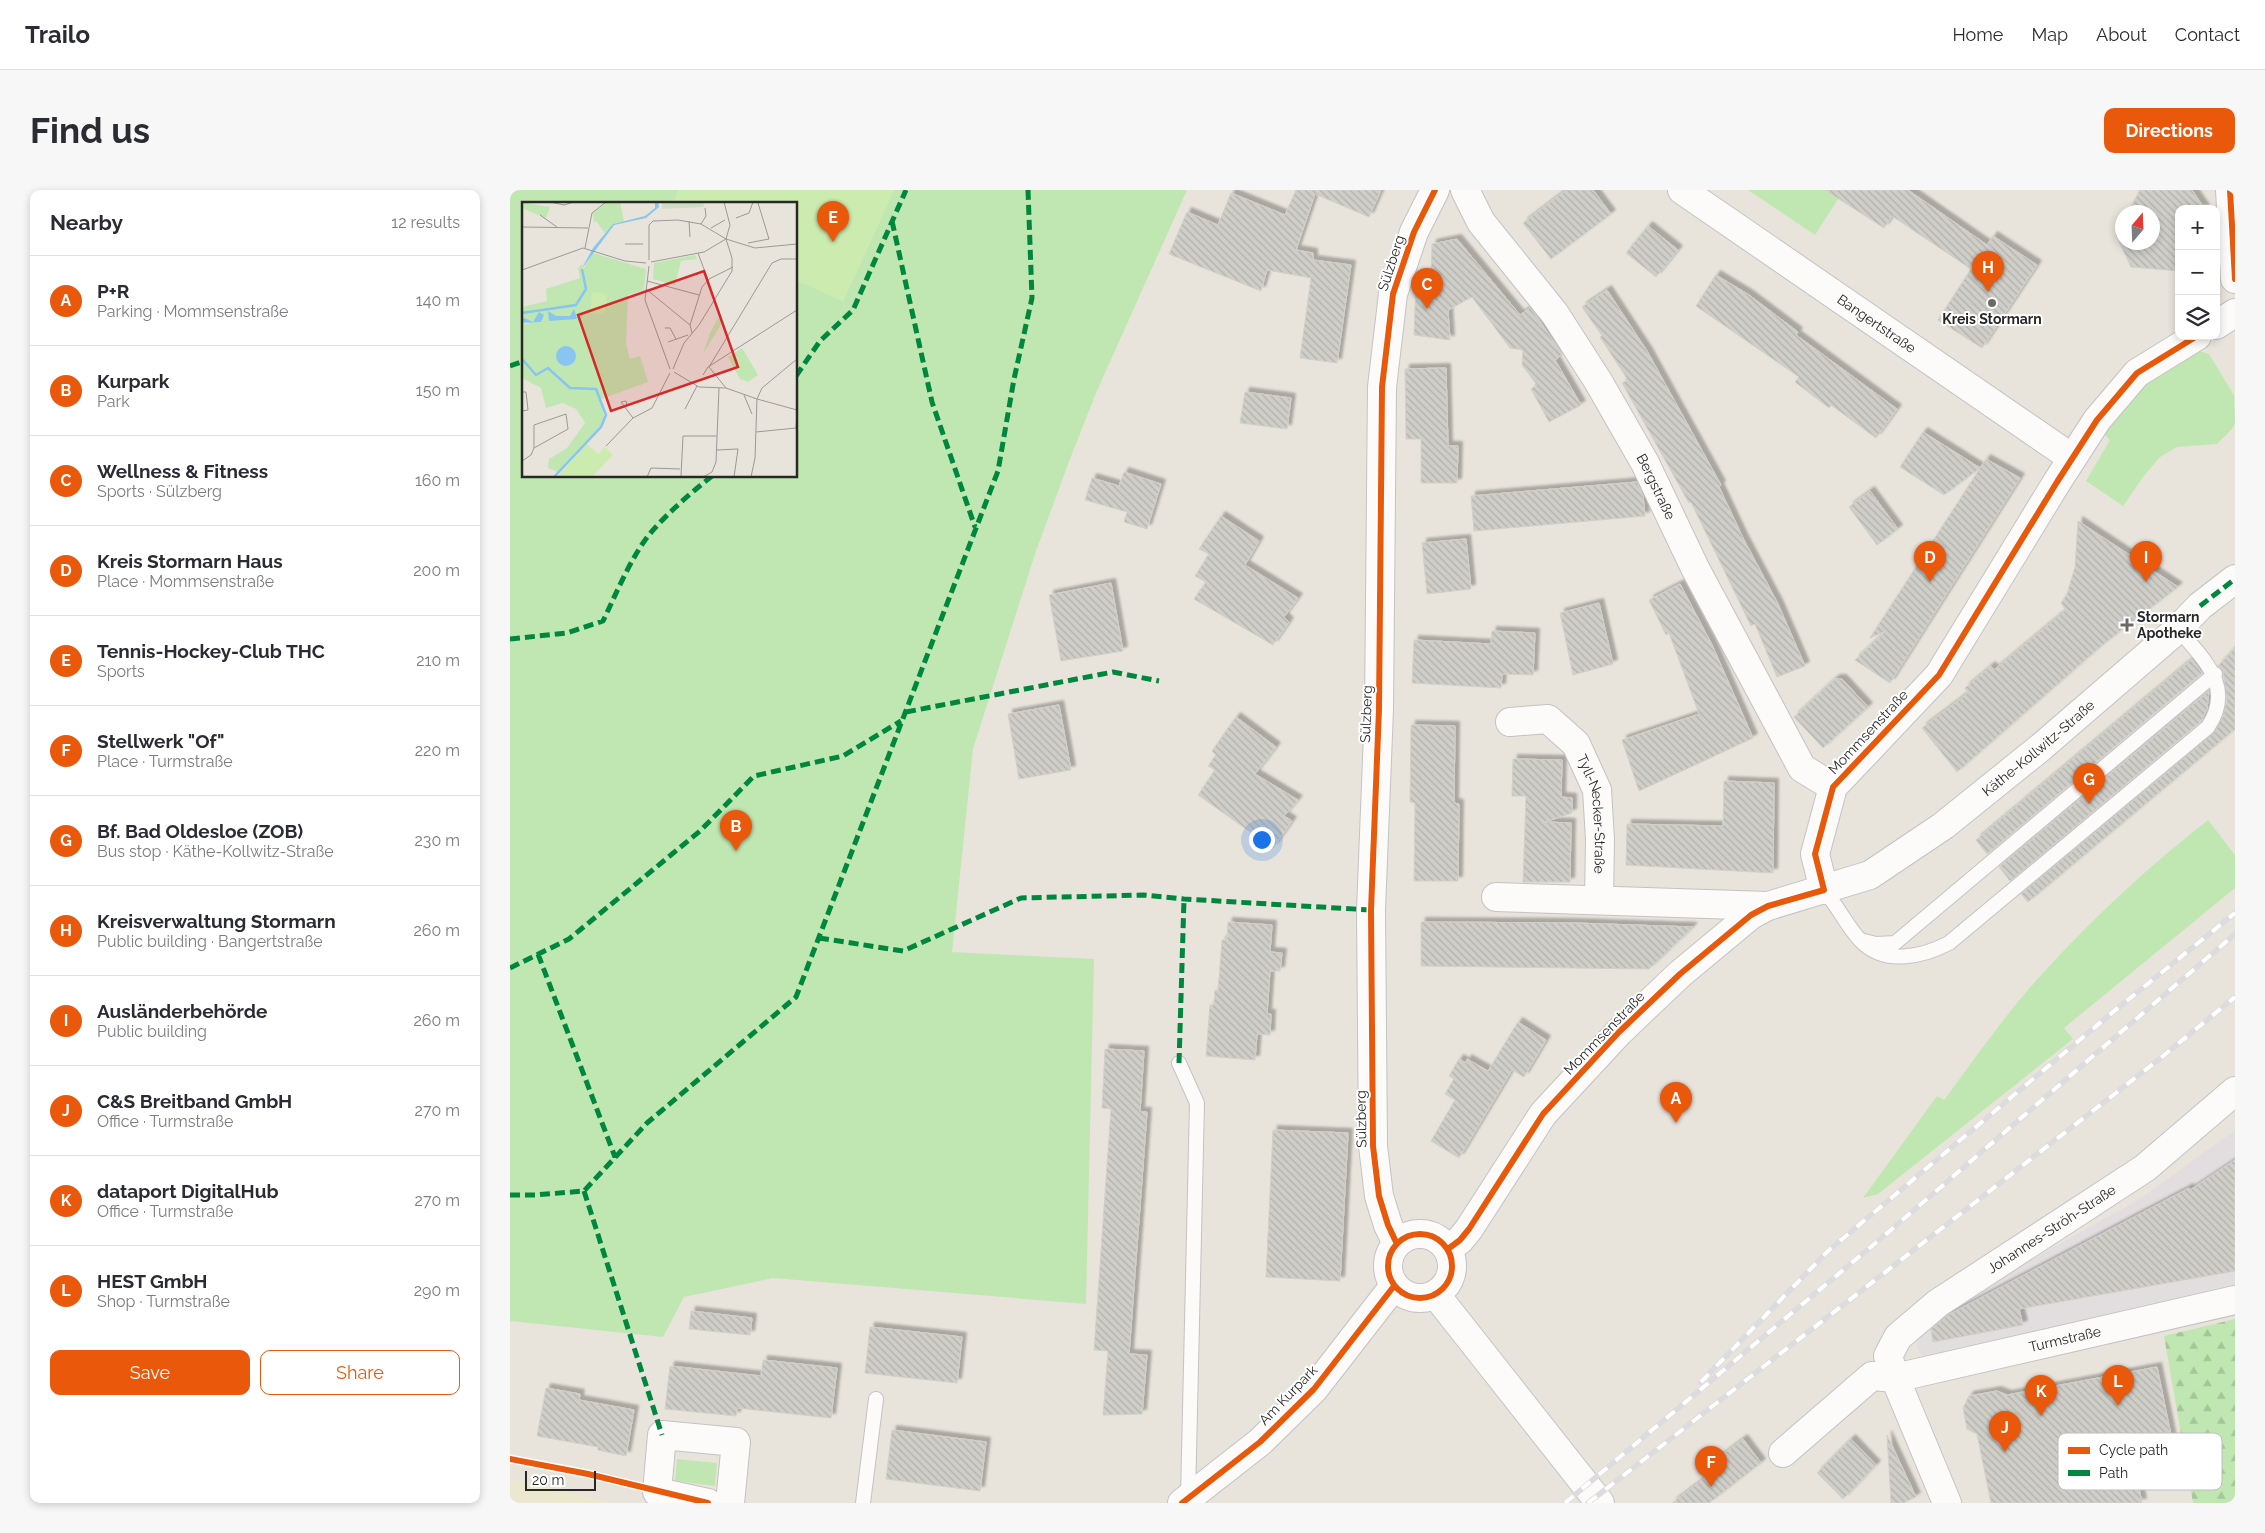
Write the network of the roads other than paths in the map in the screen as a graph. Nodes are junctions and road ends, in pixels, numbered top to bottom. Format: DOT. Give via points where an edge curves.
graph roads {
  1 [pos="1435,190"];
  2 [pos="1465,190"];
  3 [pos="1682,190"];
  4 [pos="2230,190"];
  5 [pos="2235,279"];
  6 [pos="2235,313"];
  7 [pos="2220,322"];
  8 [pos="2191,340"];
  9 [pos="2072,458"];
  10 [pos="2235,579"];
  11 [pos="2178,629"];
  12 [pos="2215,674"];
  13 [pos="1510,722"];
  14 [pos="1833,787"];
  15 [pos="1824,890"];
  16 [pos="1496,897"];
  17 [pos="1599,900"];
  18 [pos="1768,906"];
  19 [pos="1861,941"];
  20 [pos="1179,1063"];
  21 [pos="2235,1091"];
  22 [pos="1397,1244"];
  23 [pos="1448,1249"];
  24 [pos="1394,1286"];
  25 [pos="1436,1295"];
  26 [pos="2235,1300"];
  27 [pos="1895,1378"];
  28 [pos="876,1399"];
  29 [pos="1783,1453"];
  30 [pos="1185,1500"];
  31 [pos="863,1503"];
  32 [pos="1600,1503"];
  33 [pos="1947,1503"];
  1 -- 22 [label="street, Sülzberg" via="1414,232 1393,294 1382,386 1379,709 1370,910 1373,1146 1379,1196"];
  2 -- 14 [label="street, Bergstraße" via="1481,222 1555,314 1598,381 1645,463 1695,568 1802,768"];
  3 -- 9 [label="street, Bangertstraße"];
  4 -- 5 [label="street"];
  6 -- 7 [label="street"];
  8 -- 9 [label="street, Mommsenstraße" via="2137,373 2092,427"];
  9 -- 14 [label="street, Mommsenstraße" via="1939,675"];
  10 -- 11 [label="street, Käthe-Kollwitz-Straße" via="2200,606"];
  11 -- 12 [label="lane"];
  11 -- 15 [label="street, Käthe-Kollwitz-Straße" via="2040,748 1943,826 1870,875"];
  12 -- 19 [label="lane" via="1895,943"];
  12 -- 19 [label="lane" via="2216,716 2208,727 1949,942 1919,956 1896,957 1880,953"];
  13 -- 17 [label="street, Tyll-Necker-Straße" via="1548,720 1576,744 1597,790"];
  14 -- 15 [label="street, Mommsenstraße" via="1815,854"];
  15 -- 18 [label="street, Mommsenstraße"];
  15 -- 19 [label="lane"];
  16 -- 17 [label="street"];
  17 -- 18 [label="street"];
  18 -- 23 [label="street, Mommsenstraße" via="1751,915 1680,974 1619,1032 1542,1114 1470,1229"];
  20 -- 30 [label="lane, Am Kurpark" via="1198,1103"];
  21 -- 27 [label="street, Johannes-Ströh-Straße" via="2144,1168 1938,1303 1898,1337 1888,1356"];
  22 -- 23 [label="street" via="1414,1234 1424,1234 1441,1241"];
  22 -- 24 [label="street" via="1388,1259"];
  23 -- 25 [label="street" via="1452,1258 1452,1274"];
  24 -- 25 [label="street" via="1409,1297"];
  24 -- 30 [label="street, Am Kurpark" via="1314,1390 1260,1442"];
  25 -- 32 [label="street"];
  26 -- 27 [label="street, Turmstraße"];
  27 -- 29 [label="street, Turmstraße" via="1872,1376"];
  27 -- 33 [label="street"];
  28 -- 31 [label="lane"];
}
